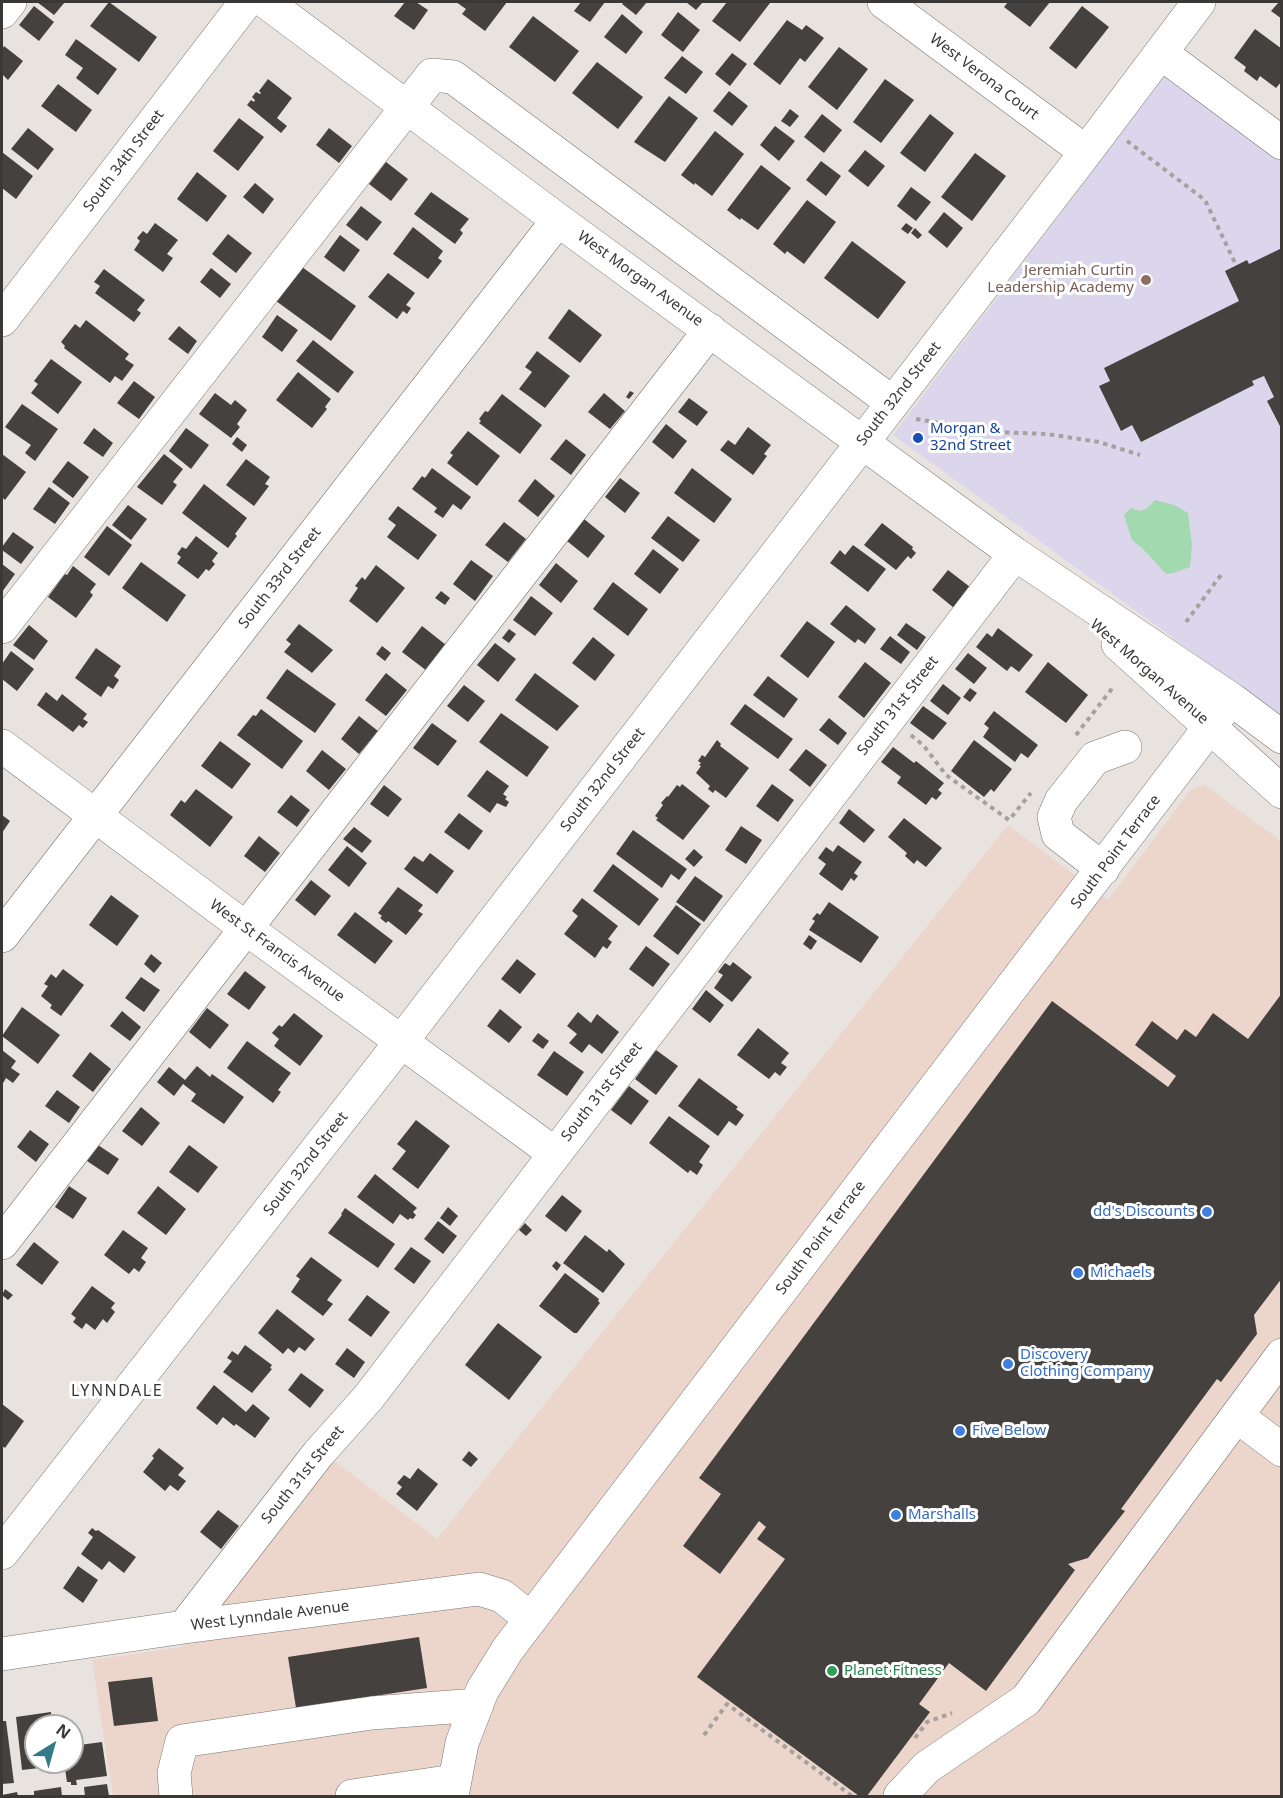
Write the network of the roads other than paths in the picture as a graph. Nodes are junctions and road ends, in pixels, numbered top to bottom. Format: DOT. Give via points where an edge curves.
graph roads {
  1 [pos="10,2"];
  2 [pos="246,2"];
  3 [pos="266,2"];
  4 [pos="884,2"];
  5 [pos="1199,2"];
  6 [pos="2,12"];
  7 [pos="1161,53"];
  8 [pos="408,107"];
  9 [pos="1281,143"];
  10 [pos="1086,152"];
  11 [pos="558,220"];
  12 [pos="2,320"];
  13 [pos="710,330"];
  14 [pos="902,411"];
  15 [pos="863,442"];
  16 [pos="1016,554"];
  17 [pos="2,627"];
  18 [pos="1231,699"];
  19 [pos="1211,727"];
  20 [pos="1281,737"];
  21 [pos="2,746"];
  22 [pos="1125,747"];
  23 [pos="1281,792"];
  24 [pos="95,816"];
  25 [pos="1103,869"];
  26 [pos="247,929"];
  27 [pos="2,936"];
  28 [pos="401,1042"];
  29 [pos="555,1153"];
  30 [pos="2,1243"];
  31 [pos="1281,1355"];
  32 [pos="1237,1416"];
  33 [pos="1281,1450"];
  34 [pos="2,1553"];
  35 [pos="531,1619"];
  36 [pos="184,1627"];
  37 [pos="2,1654"];
  38 [pos="477,1705"];
  39 [pos="453,1789"];
  40 [pos="372,1795"];
  41 [pos="176,1797"];
  42 [pos="900,1797"];
  1 -- 6 [label="street"];
  2 -- 12 [label="street, South 34th Street"];
  3 -- 8 [label="street, West Morgan Avenue"];
  4 -- 10 [label="street, West Verona Court"];
  5 -- 7 [label="street, South 32nd Street"];
  7 -- 9 [label="street"];
  7 -- 10 [label="street, South 32nd Street"];
  8 -- 11 [label="street, West Morgan Avenue"];
  8 -- 14 [label="street" via="432,75 453,77"];
  8 -- 17 [label="street"];
  10 -- 14 [label="street, South 32nd Street"];
  11 -- 13 [label="street, West Morgan Avenue"];
  11 -- 24 [label="street, South 33rd Street"];
  13 -- 15 [label="street, West Morgan Avenue"];
  13 -- 26 [label="street"];
  14 -- 15 [label="street, South 32nd Street"];
  15 -- 16 [label="street, West Morgan Avenue"];
  15 -- 28 [label="street, South 32nd Street"];
  16 -- 18 [label="street, West Morgan Avenue"];
  16 -- 19 [label="street, West Morgan Avenue"];
  16 -- 29 [label="street, South 31st Street"];
  18 -- 19 [label="street, South Point Terrace"];
  18 -- 20 [label="street, West Morgan Avenue"];
  19 -- 23 [label="street, West Morgan Avenue"];
  19 -- 25 [label="street, South Point Terrace"];
  21 -- 24 [label="street, West St Francis Avenue"];
  22 -- 25 [label="street" via="1095,758 1061,801 1054,817 1058,834"];
  24 -- 26 [label="street, West St Francis Avenue"];
  24 -- 27 [label="street, South 33rd Street"];
  25 -- 35 [label="street, South Point Terrace"];
  26 -- 28 [label="street, West St Francis Avenue"];
  26 -- 30 [label="street"];
  28 -- 29 [label="street, West St Francis Avenue"];
  28 -- 34 [label="street, South 32nd Street"];
  29 -- 36 [label="street, South 31st Street" via="368,1398 318,1454"];
  31 -- 32 [label="street"];
  32 -- 33 [label="street"];
  32 -- 42 [label="street" via="1026,1700 927,1767"];
  35 -- 36 [label="street, West Lynndale Avenue" via="502,1596 479,1589"];
  35 -- 38 [label="street, South Point Terrace" via="508,1648"];
  36 -- 37 [label="street, West Lynndale Avenue"];
  38 -- 39 [label="street, South Point Terrace" via="462,1743"];
  38 -- 41 [label="street" via="372,1713 182,1741 174,1773"];
  39 -- 40 [label="street"];
}
